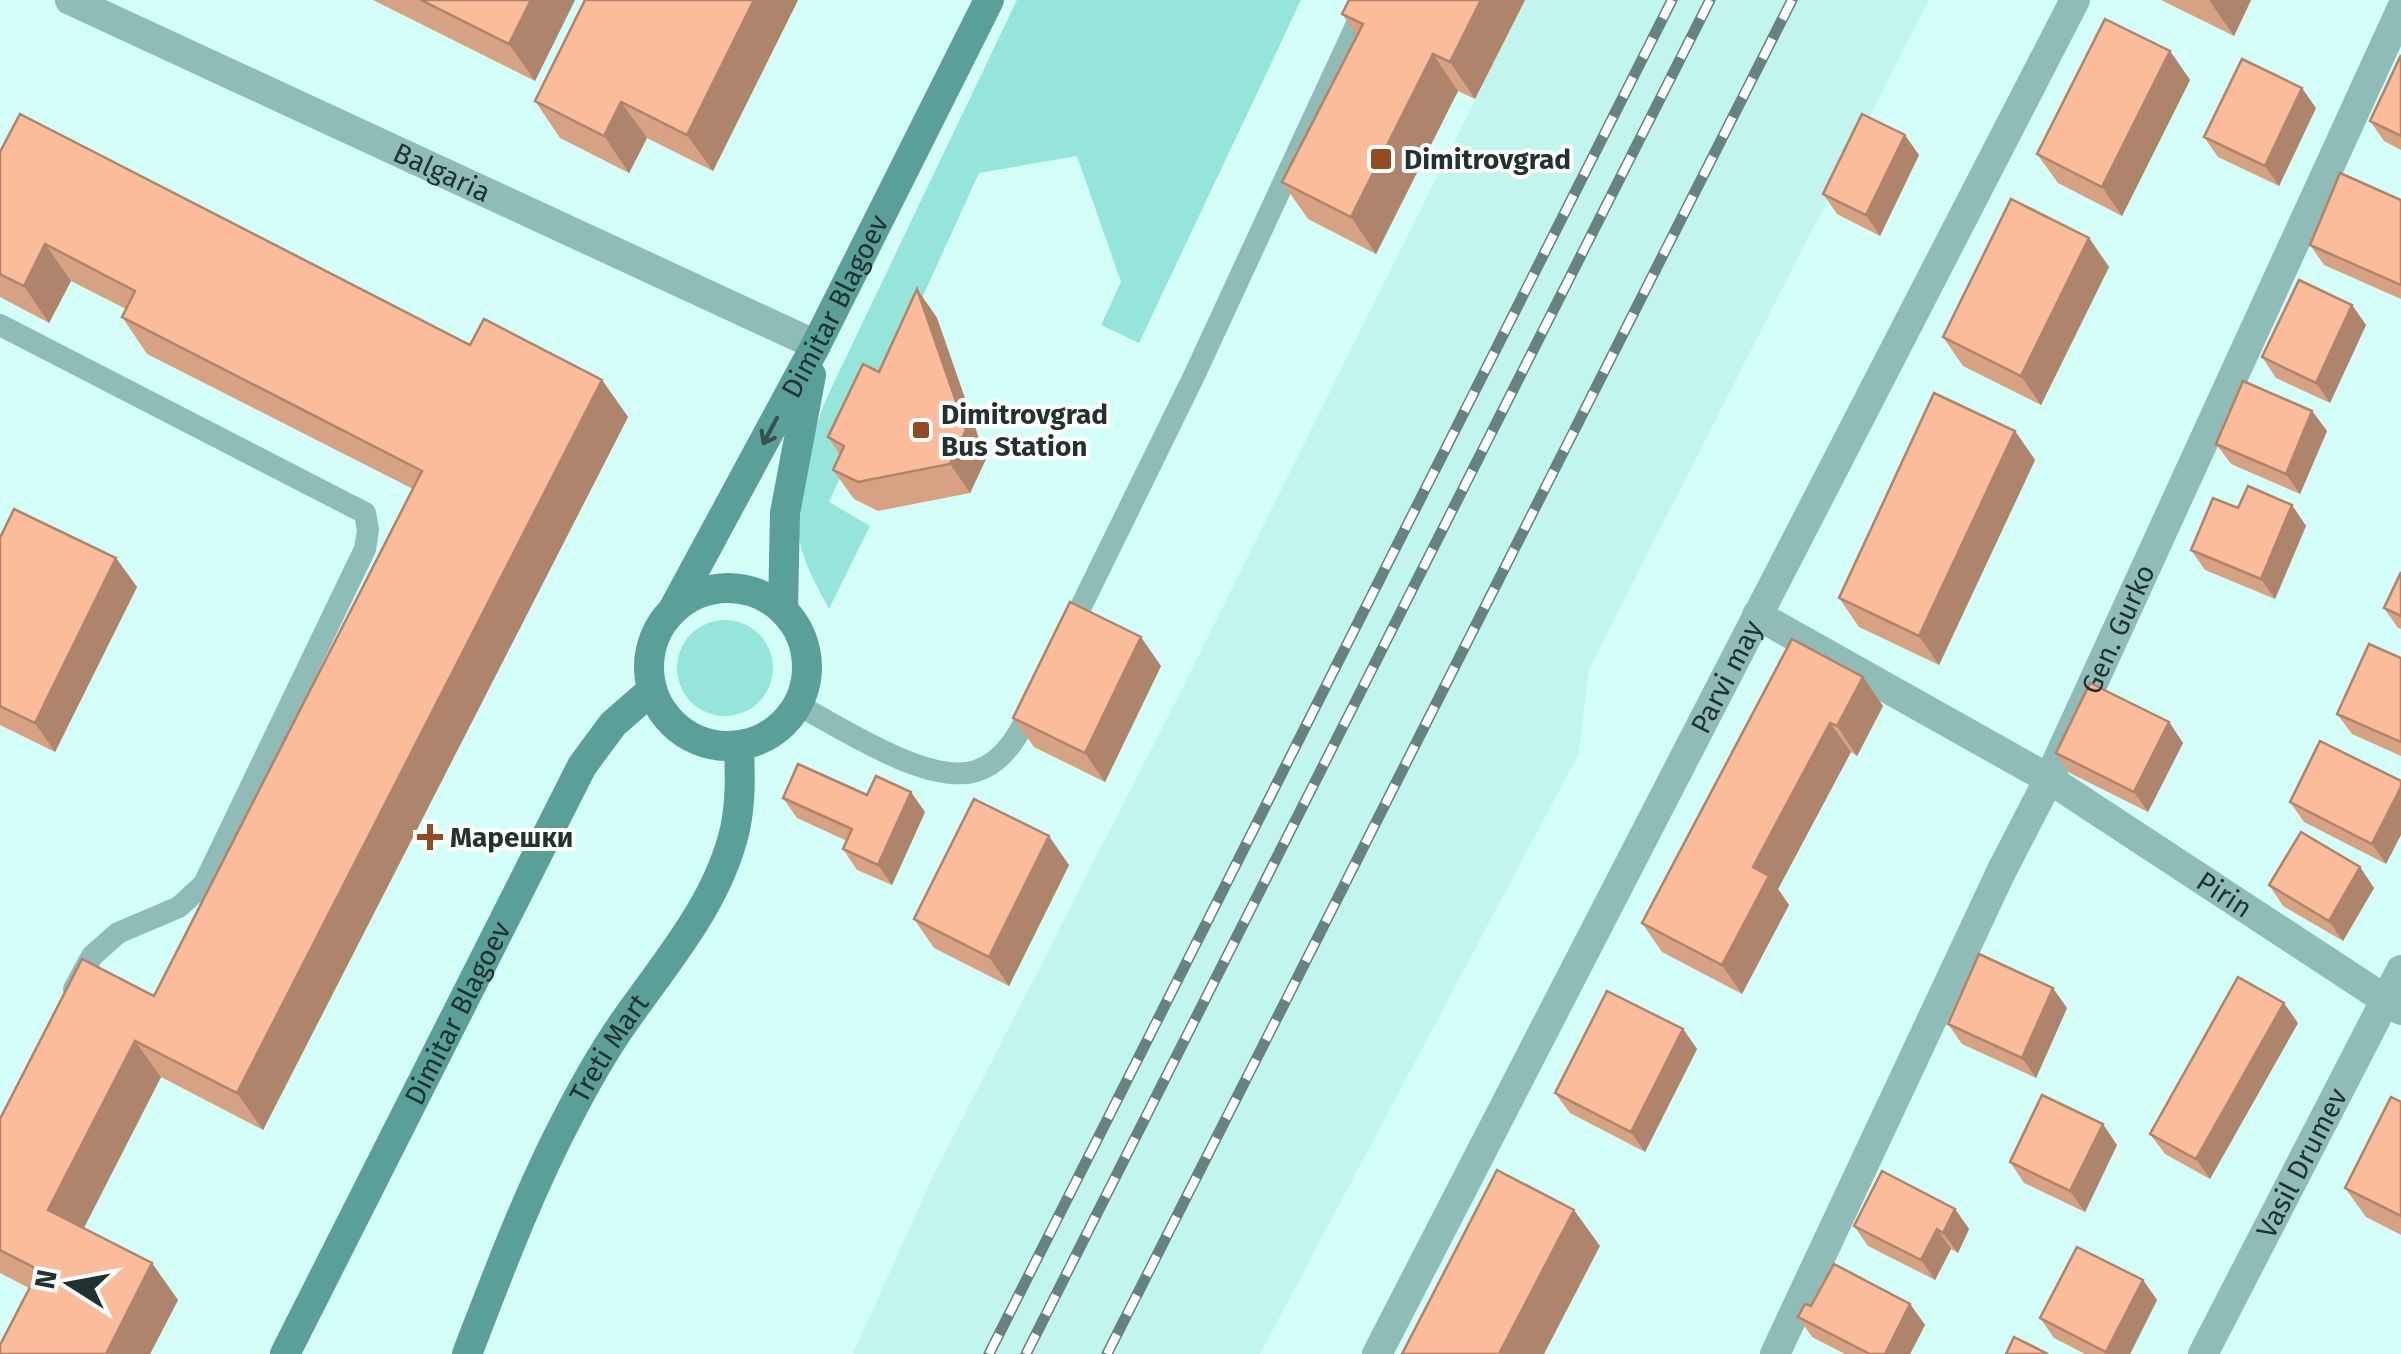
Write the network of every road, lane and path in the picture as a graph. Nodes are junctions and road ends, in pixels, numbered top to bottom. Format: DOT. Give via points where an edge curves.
graph roads {
  1 [pos="70,0"];
  2 [pos="989,0"];
  3 [pos="1368,0"];
  4 [pos="2075,0"];
  5 [pos="2401,10"];
  6 [pos="0,325"];
  7 [pos="816,345"];
  8 [pos="674,608"];
  9 [pos="783,610"];
  10 [pos="1757,614"];
  11 [pos="1059,652"];
  12 [pos="1042,686"];
  13 [pos="652,690"];
  14 [pos="798,705"];
  15 [pos="739,746"];
  16 [pos="2049,779"];
  17 [pos="2401,970"];
  18 [pos="66,1002"];
  19 [pos="2393,1006"];
  20 [pos="285,1354"];
  21 [pos="467,1354"];
  22 [pos="1377,1354"];
  23 [pos="1775,1354"];
  24 [pos="2203,1354"];
  1 -- 7 [label="street, Balgaria"];
  2 -- 7 [label="street, Dimitar Blagoev"];
  3 -- 11 [label="lane"];
  4 -- 10 [label="street, Parvi may"];
  5 -- 16 [label="street, Gen. Gurko"];
  6 -- 18 [label="lane" via="365,512 368,530 204,884 179,907 118,933 92,956"];
  7 -- 8 [label="street, Dimitar Blagoev, one-way"];
  7 -- 9 [label="street" via="785,512"];
  8 -- 9 [label="street" via="700,593 729,588 758,594"];
  8 -- 13 [label="street" via="649,657"];
  9 -- 14 [label="street" via="806,648 807,677"];
  10 -- 16 [label="street, Pirin"];
  10 -- 22 [label="street, Parvi may"];
  12 -- 14 [label="lane" via="1018,736 998,758 976,771 951,774 890,753"];
  13 -- 15 [label="street" via="668,720 685,734"];
  13 -- 20 [label="street, Dimitar Blagoev" via="612,724 582,766"];
  14 -- 15 [label="street" via="780,728"];
  15 -- 21 [label="street, Treti Mart" via="740,801 711,893 567,1118"];
  16 -- 19 [label="street, Pirin"];
  16 -- 23 [label="street, Gen. Gurko"];
  17 -- 19 [label="street, Vasil Drumev"];
  19 -- 24 [label="street, Vasil Drumev"];
}
